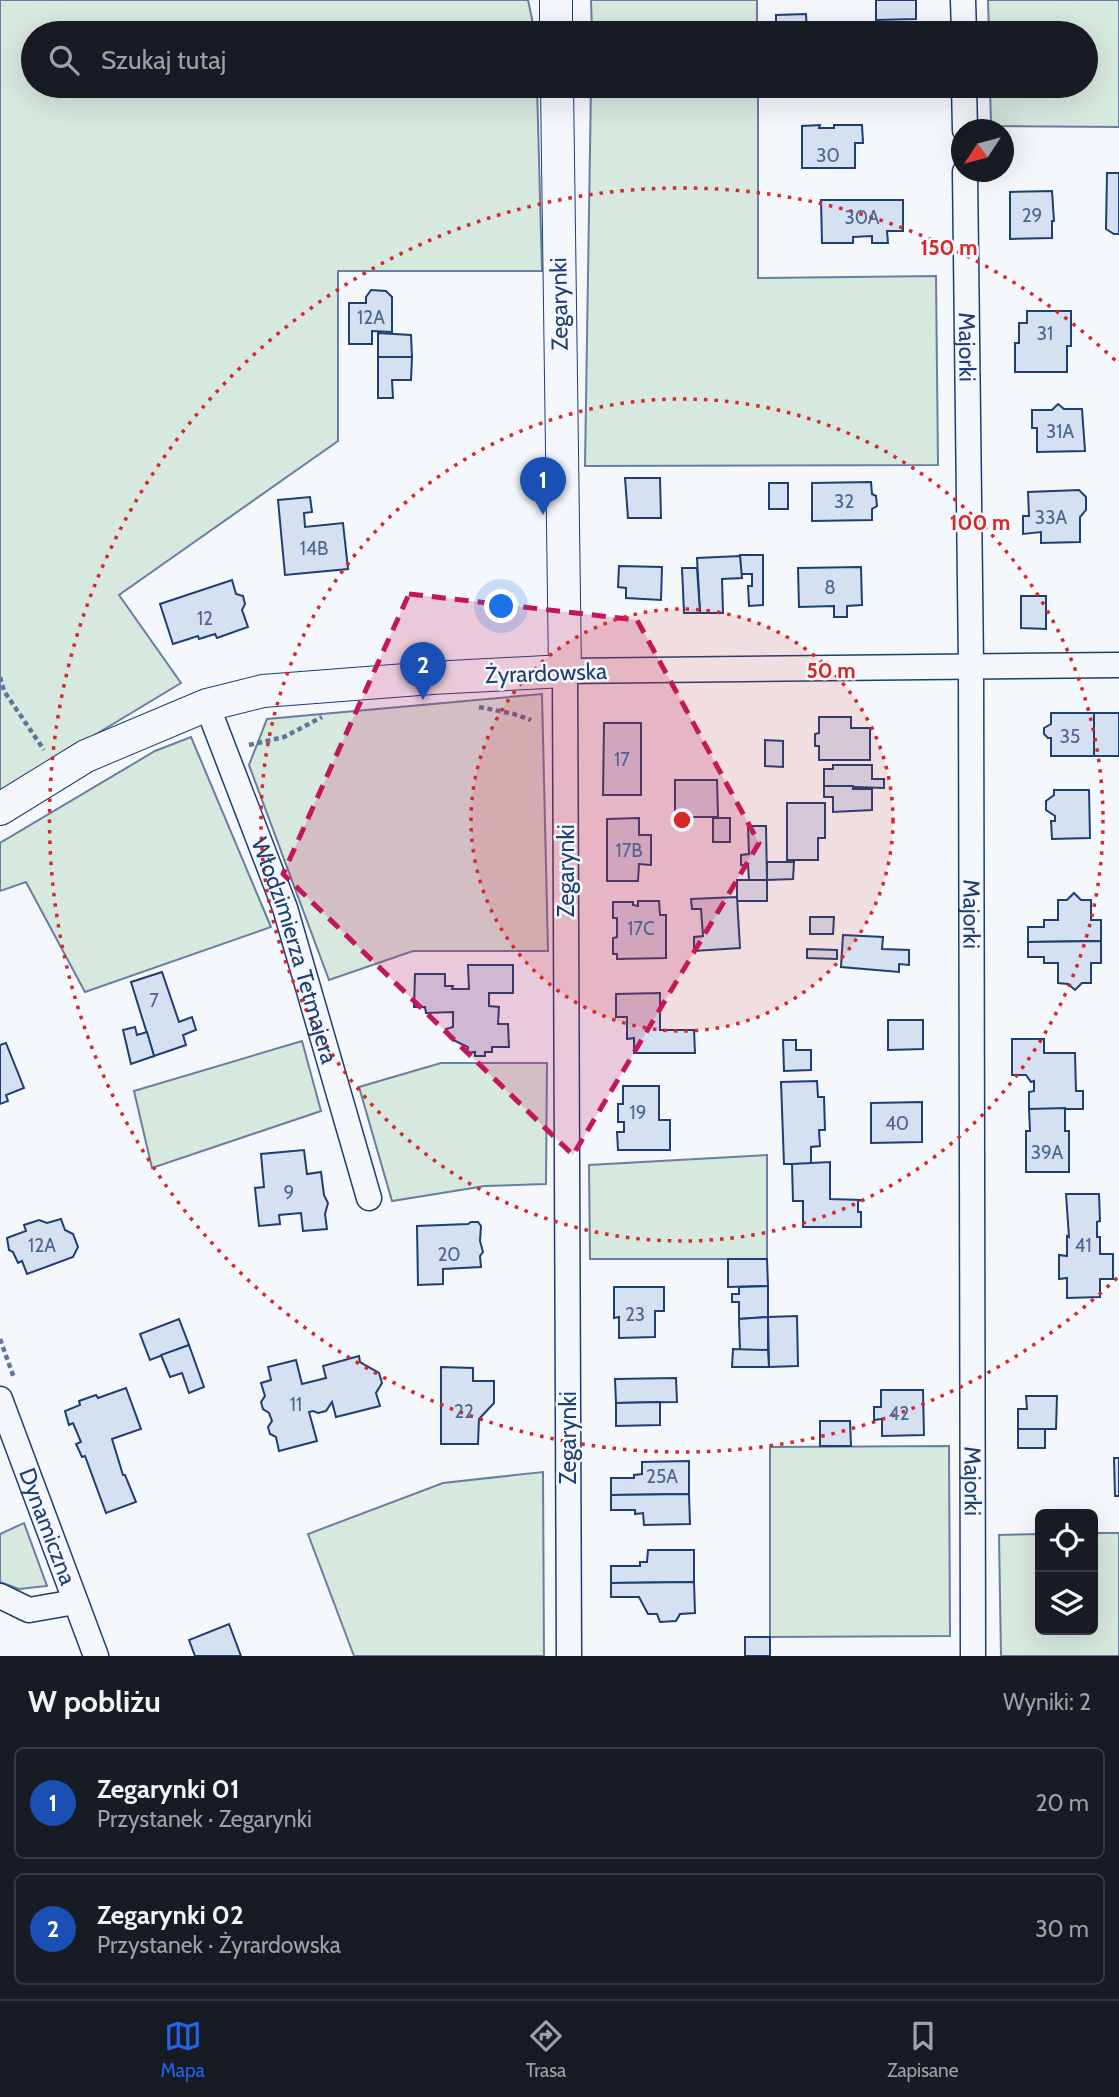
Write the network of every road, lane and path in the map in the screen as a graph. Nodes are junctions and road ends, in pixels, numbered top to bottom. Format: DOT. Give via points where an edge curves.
graph roads {
  1 [pos="556,0"];
  2 [pos="963,0"];
  3 [pos="556,21"];
  4 [pos="964,21"];
  5 [pos="557,98"];
  6 [pos="964,98"];
  7 [pos="965,119"];
  8 [pos="965,182"];
  9 [pos="1119,665"];
  10 [pos="971,666"];
  11 [pos="565,671"];
  12 [pos="0,677"];
  13 [pos="207,705"];
  14 [pos="478,707"];
  15 [pos="329,713"];
  16 [pos="531,720"];
  17 [pos="224,750"];
  18 [pos="48,757"];
  19 [pos="0,809"];
  20 [pos="369,1198"];
  21 [pos="0,1399"];
  22 [pos="0,1596"];
  23 [pos="75,1602"];
  24 [pos="96,1656"];
  25 [pos="569,1656"];
  26 [pos="973,1656"];
  1 -- 3 [label="street"];
  2 -- 4 [label="street"];
  5 -- 11 [label="street, Zegarynki"];
  6 -- 7 [label="street"];
  8 -- 10 [label="street, Majorki"];
  9 -- 10 [label="street, Żyrardowska"];
  10 -- 11 [label="street, Żyrardowska"];
  10 -- 26 [label="street, Majorki"];
  11 -- 13 [label="street, Żyrardowska" via="263,691"];
  11 -- 25 [label="street, Zegarynki"];
  12 -- 18 [label="path" via="4,691"];
  13 -- 17 [label="street, Włodzimierza Tetmajera"];
  13 -- 19 [label="street, Żyrardowska" via="86,756"];
  14 -- 16 [label="path"];
  15 -- 17 [label="path" via="284,737"];
  17 -- 20 [label="street, Włodzimierza Tetmajera" via="285,908"];
  21 -- 23 [label="street, Dynamiczna"];
  22 -- 23 [label="street" via="29,1610"];
  23 -- 24 [label="street, Dynamiczna"];
}
